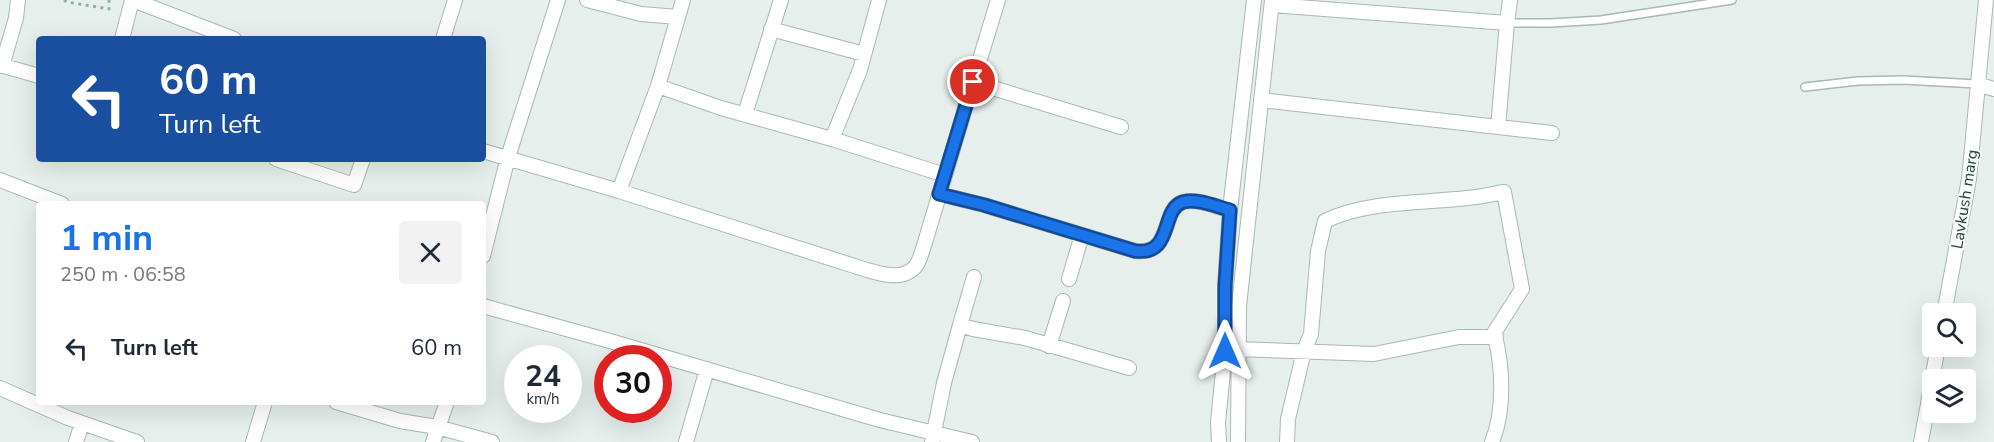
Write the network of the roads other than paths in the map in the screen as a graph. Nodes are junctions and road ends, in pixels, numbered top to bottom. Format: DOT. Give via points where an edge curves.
graph roads {
  1 [pos="18,0"];
  2 [pos="132,0"];
  3 [pos="455,0"];
  4 [pos="558,0"];
  5 [pos="587,0"];
  6 [pos="683,0"];
  7 [pos="781,0"];
  8 [pos="879,0"];
  9 [pos="998,0"];
  10 [pos="1254,0"];
  11 [pos="1510,0"];
  12 [pos="1732,0"];
  13 [pos="1986,0"];
  14 [pos="1272,2"];
  15 [pos="678,17"];
  16 [pos="1507,23"];
  17 [pos="771,29"];
  18 [pos="124,36"];
  19 [pos="226,36"];
  20 [pos="444,36"];
  21 [pos="864,54"];
  22 [pos="1,65"];
  23 [pos="36,75"];
  24 [pos="973,82"];
  25 [pos="1977,84"];
  26 [pos="658,87"];
  27 [pos="1805,87"];
  28 [pos="1994,89"];
  29 [pos="1261,100"];
  30 [pos="745,114"];
  31 [pos="1121,127"];
  32 [pos="1498,127"];
  33 [pos="1552,133"];
  34 [pos="832,139"];
  35 [pos="486,152"];
  36 [pos="508,157"];
  37 [pos="285,162"];
  38 [pos="362,162"];
  39 [pos="945,175"];
  40 [pos="0,180"];
  41 [pos="619,192"];
  42 [pos="939,194"];
  43 [pos="54,201"];
  44 [pos="1230,210"];
  45 [pos="1082,235"];
  46 [pos="486,244"];
  47 [pos="974,277"];
  48 [pos="1069,279"];
  49 [pos="1063,301"];
  50 [pos="1946,303"];
  51 [pos="486,307"];
  52 [pos="960,325"];
  53 [pos="1496,337"];
  54 [pos="1049,346"];
  55 [pos="1238,349"];
  56 [pos="1304,351"];
  57 [pos="1129,368"];
  58 [pos="707,369"];
  59 [pos="0,388"];
  60 [pos="36,403"];
  61 [pos="40,405"];
  62 [pos="265,405"];
  63 [pos="346,405"];
  64 [pos="446,405"];
  65 [pos="82,423"];
  66 [pos="1924,423"];
  67 [pos="437,427"];
  68 [pos="933,438"];
  69 [pos="76,442"];
  70 [pos="137,442"];
  71 [pos="253,442"];
  72 [pos="433,442"];
  73 [pos="492,442"];
  74 [pos="686,442"];
  75 [pos="972,442"];
  76 [pos="1219,442"];
  77 [pos="1238,442"];
  78 [pos="1287,442"];
  79 [pos="1492,442"];
  80 [pos="1921,442"];
  1 -- 22 [label="street"];
  2 -- 18 [label="street"];
  2 -- 19 [label="street"];
  3 -- 20 [label="street"];
  4 -- 36 [label="street"];
  5 -- 15 [label="street" via="641,14"];
  6 -- 15 [label="street"];
  7 -- 17 [label="street"];
  8 -- 21 [label="street"];
  9 -- 24 [label="street"];
  10 -- 44 [label="street"];
  11 -- 16 [label="street"];
  12 -- 16 [label="lane" via="1601,20"];
  13 -- 25 [label="street, Lavkush marg"];
  14 -- 16 [label="street"];
  14 -- 29 [label="street"];
  15 -- 26 [label="street"];
  16 -- 32 [label="street"];
  17 -- 21 [label="street"];
  17 -- 30 [label="street"];
  21 -- 34 [label="street"];
  22 -- 23 [label="street"];
  24 -- 31 [label="street"];
  24 -- 39 [label="street"];
  25 -- 27 [label="lane" via="1892,80"];
  25 -- 28 [label="street"];
  25 -- 50 [label="street, Lavkush marg" via="1969,179"];
  26 -- 30 [label="street"];
  26 -- 41 [label="street"];
  29 -- 32 [label="street"];
  29 -- 55 [label="street"];
  30 -- 34 [label="street"];
  32 -- 33 [label="street"];
  34 -- 39 [label="street"];
  35 -- 36 [label="street"];
  36 -- 41 [label="street"];
  36 -- 46 [label="street"];
  37 -- 38 [label="street" via="354,185"];
  39 -- 42 [label="street"];
  40 -- 43 [label="street"];
  41 -- 42 [label="street" via="889,276 916,267"];
  42 -- 45 [label="street"];
  44 -- 45 [label="street" via="1182,202 1176,206 1159,243 1145,252"];
  44 -- 76 [label="street"];
  45 -- 48 [label="street"];
  47 -- 52 [label="street"];
  49 -- 54 [label="street"];
  51 -- 58 [label="street"];
  52 -- 54 [label="street"];
  52 -- 68 [label="street"];
  53 -- 56 [label="street" via="1459,337 1374,354"];
  53 -- 56 [label="street" via="1494,333 1522,288 1504,192 1396,204 1338,214 1325,221 1318,251 1311,334"];
  53 -- 79 [label="street" via="1501,394"];
  54 -- 57 [label="street"];
  55 -- 56 [label="street"];
  55 -- 77 [label="street"];
  56 -- 78 [label="street" via="1288,419"];
  58 -- 68 [label="street"];
  58 -- 74 [label="street"];
  59 -- 60 [label="street"];
  61 -- 65 [label="street"];
  62 -- 71 [label="street"];
  63 -- 67 [label="street"];
  64 -- 67 [label="street"];
  65 -- 69 [label="street"];
  65 -- 70 [label="street"];
  66 -- 80 [label="street"];
  67 -- 72 [label="street"];
  67 -- 73 [label="street"];
  68 -- 75 [label="street"];
}
